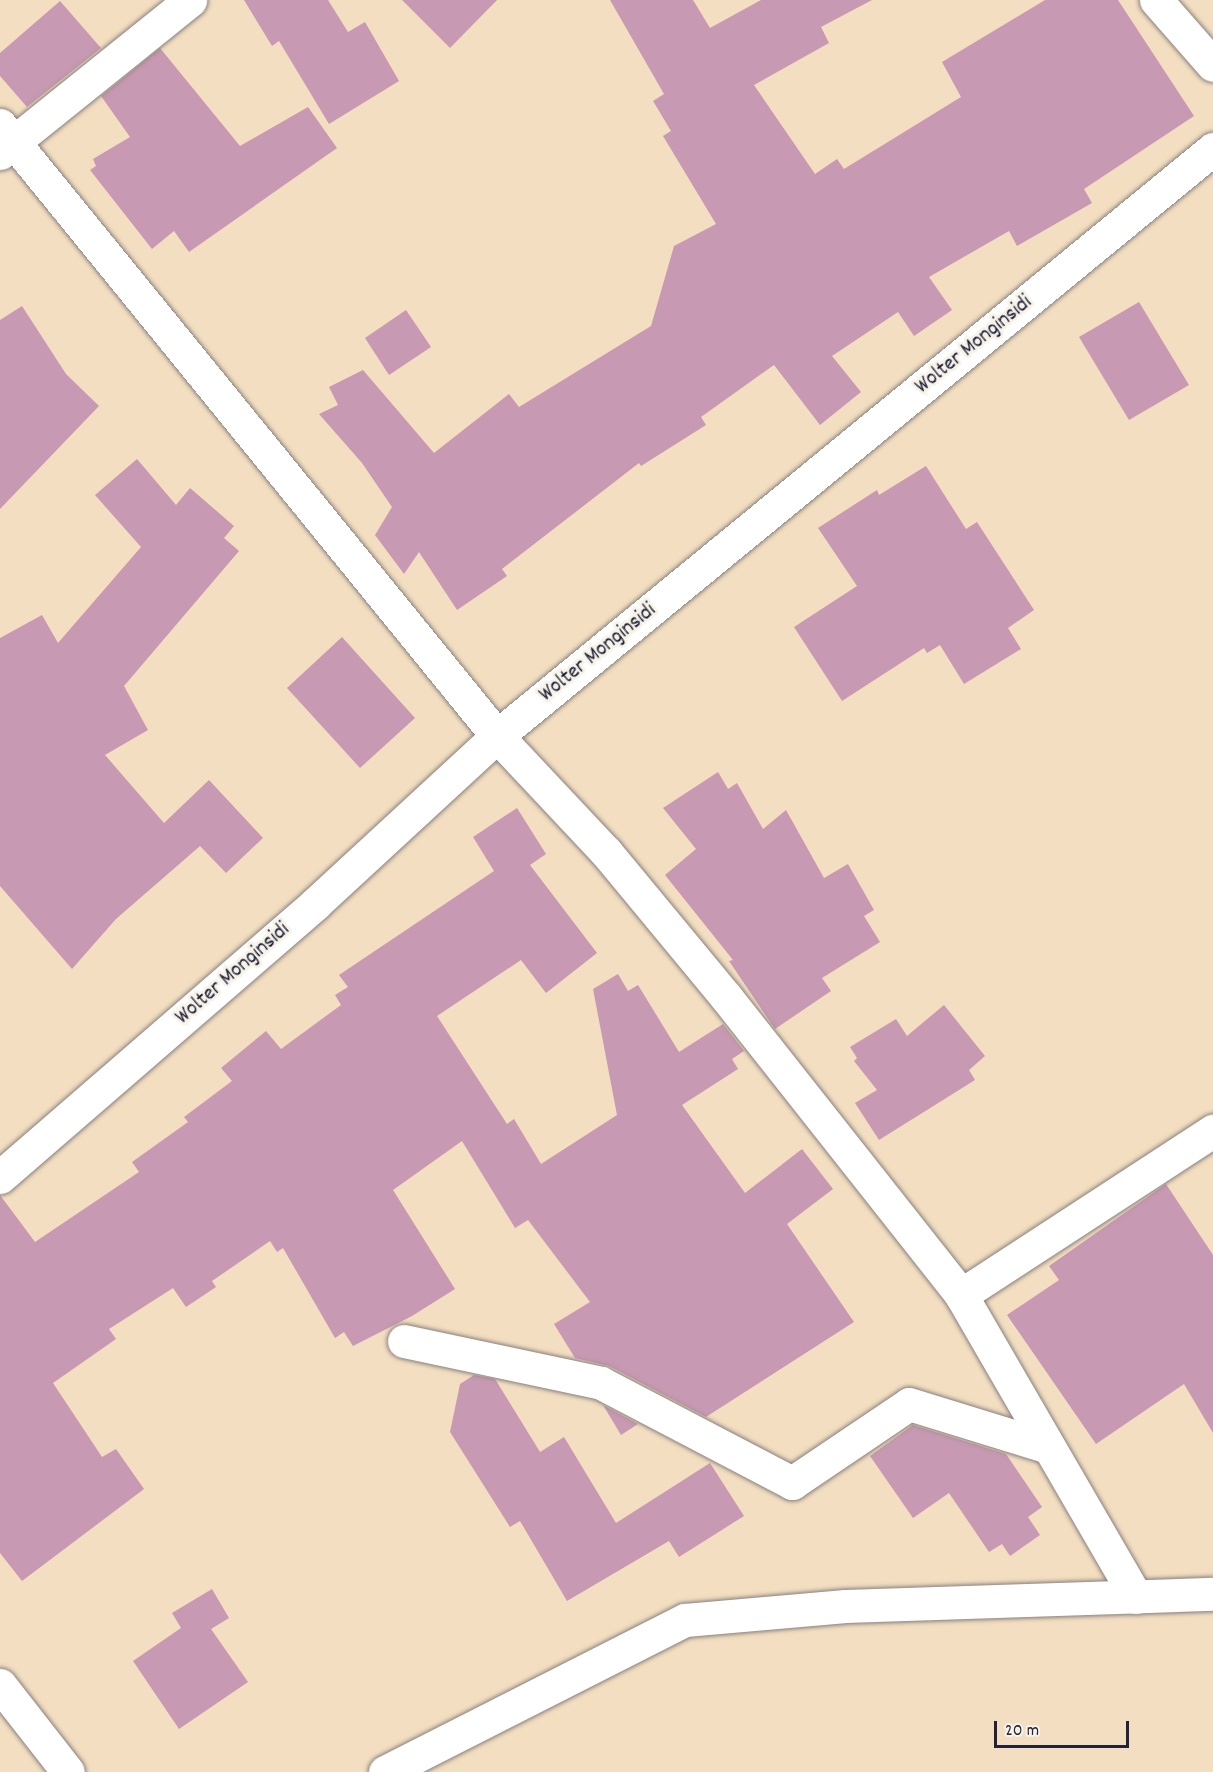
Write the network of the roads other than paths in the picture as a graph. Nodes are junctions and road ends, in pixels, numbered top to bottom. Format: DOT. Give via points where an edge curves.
graph roads {
  1 [pos="190,0"];
  2 [pos="1156,0"];
  3 [pos="1213,65"];
  4 [pos="5,140"];
  5 [pos="1213,149"];
  6 [pos="497,736"];
  7 [pos="1213,1131"];
  8 [pos="0,1177"];
  9 [pos="961,1295"];
  10 [pos="404,1341"];
  11 [pos="1049,1447"];
  12 [pos="1213,1594"];
  13 [pos="1137,1597"];
  14 [pos="0,1685"];
  15 [pos="68,1772"];
  16 [pos="385,1772"];
  1 -- 4 [label="street"];
  2 -- 3 [label="street"];
  4 -- 6 [label="street"];
  5 -- 6 [label="street, Wolter Monginsidi"];
  6 -- 8 [label="street, Wolter Monginsidi" via="315,904"];
  6 -- 9 [label="street" via="636,888"];
  7 -- 9 [label="street"];
  9 -- 11 [label="street"];
  10 -- 11 [label="street" via="601,1383 792,1483 909,1404"];
  11 -- 13 [label="street"];
  12 -- 13 [label="street"];
  13 -- 16 [label="street" via="845,1605 685,1620"];
  14 -- 15 [label="street"];
}
